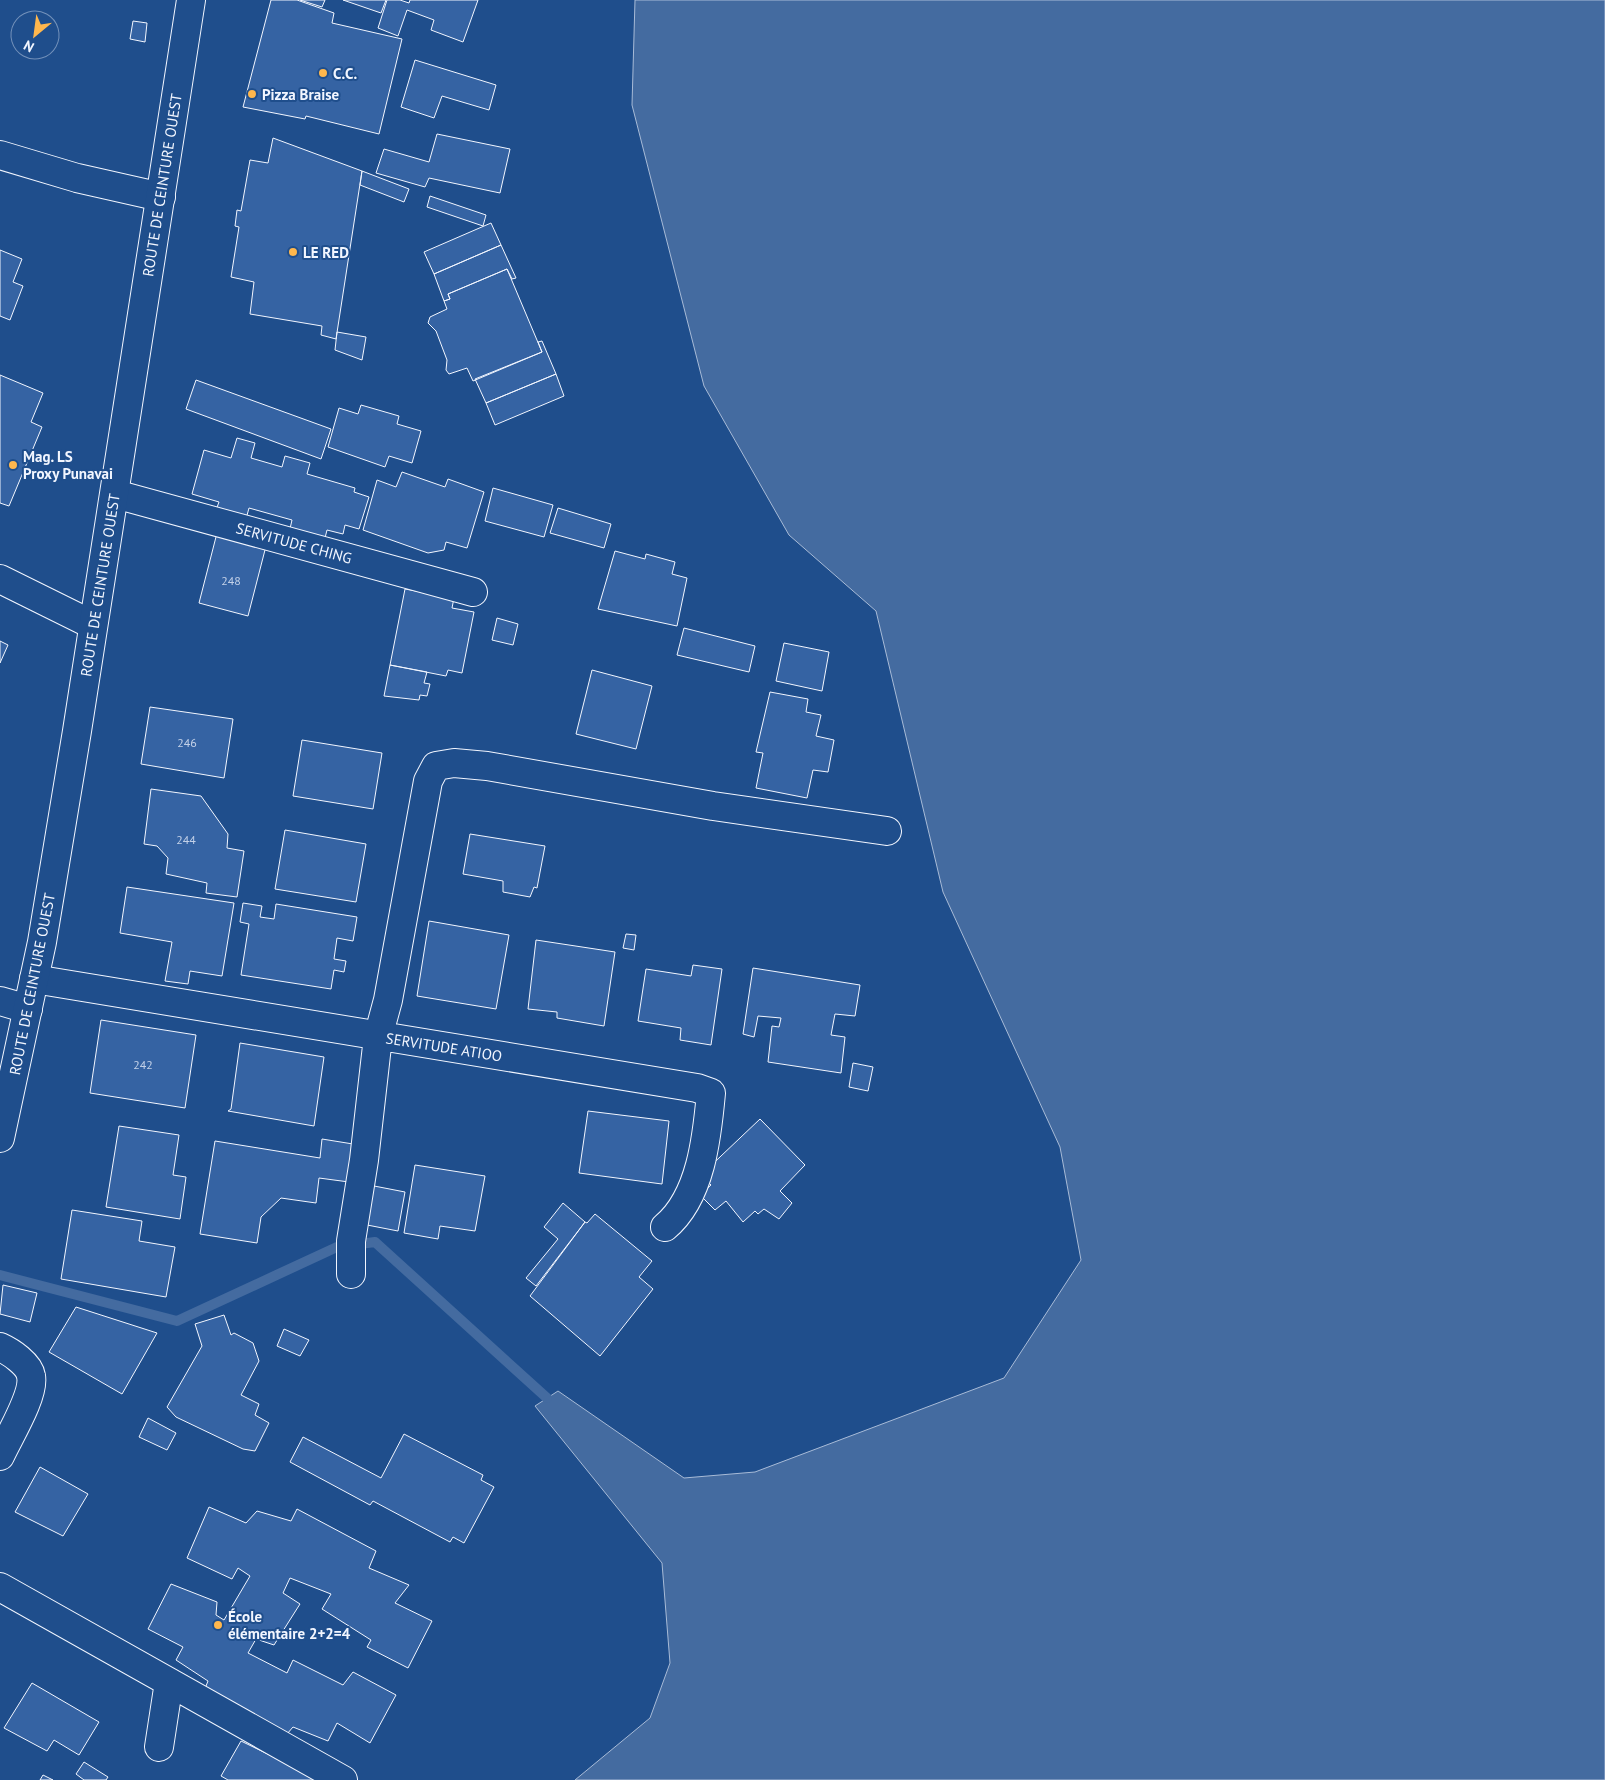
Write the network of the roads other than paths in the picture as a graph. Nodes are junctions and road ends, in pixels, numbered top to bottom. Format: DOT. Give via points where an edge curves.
graph roads {
  1 [pos="191,0"];
  2 [pos="0,156"];
  3 [pos="161,197"];
  4 [pos="115,494"];
  5 [pos="0,579"];
  6 [pos="473,592"];
  7 [pos="93,625"];
  8 [pos="887,831"];
  9 [pos="34,978"];
  10 [pos="0,1001"];
  11 [pos="28,1009"];
  12 [pos="378,1036"];
  13 [pos="0,1138"];
  14 [pos="665,1227"];
  15 [pos="351,1274"];
  16 [pos="0,1347"];
  17 [pos="0,1456"];
  18 [pos="0,1587"];
  19 [pos="169,1682"];
  20 [pos="159,1747"];
  21 [pos="343,1780"];
  1 -- 3 [label="street, ROUTE DE CEINTURE OUEST"];
  2 -- 3 [label="street"];
  3 -- 4 [label="street, ROUTE DE CEINTURE OUEST"];
  4 -- 6 [label="street, SERVITUDE CHING"];
  4 -- 7 [label="street, ROUTE DE CEINTURE OUEST"];
  5 -- 7 [label="street"];
  7 -- 9 [label="street, ROUTE DE CEINTURE OUEST"];
  8 -- 12 [label="street" via="713,806 487,766 454,763 436,766 428,781 388,1000"];
  9 -- 11 [label="street, ROUTE DE CEINTURE OUEST"];
  9 -- 12 [label="street, SERVITUDE ATIOO"];
  10 -- 11 [label="street"];
  11 -- 13 [label="street, ROUTE DE CEINTURE OUEST"];
  12 -- 14 [label="street, SERVITUDE ATIOO" via="574,1066 710,1093 708,1123 695,1181 678,1216"];
  12 -- 15 [label="street" via="351,1241"];
  16 -- 17 [label="street" via="22,1362 31,1374 32,1386"];
  18 -- 19 [label="street"];
  19 -- 20 [label="street"];
  19 -- 21 [label="street"];
}
